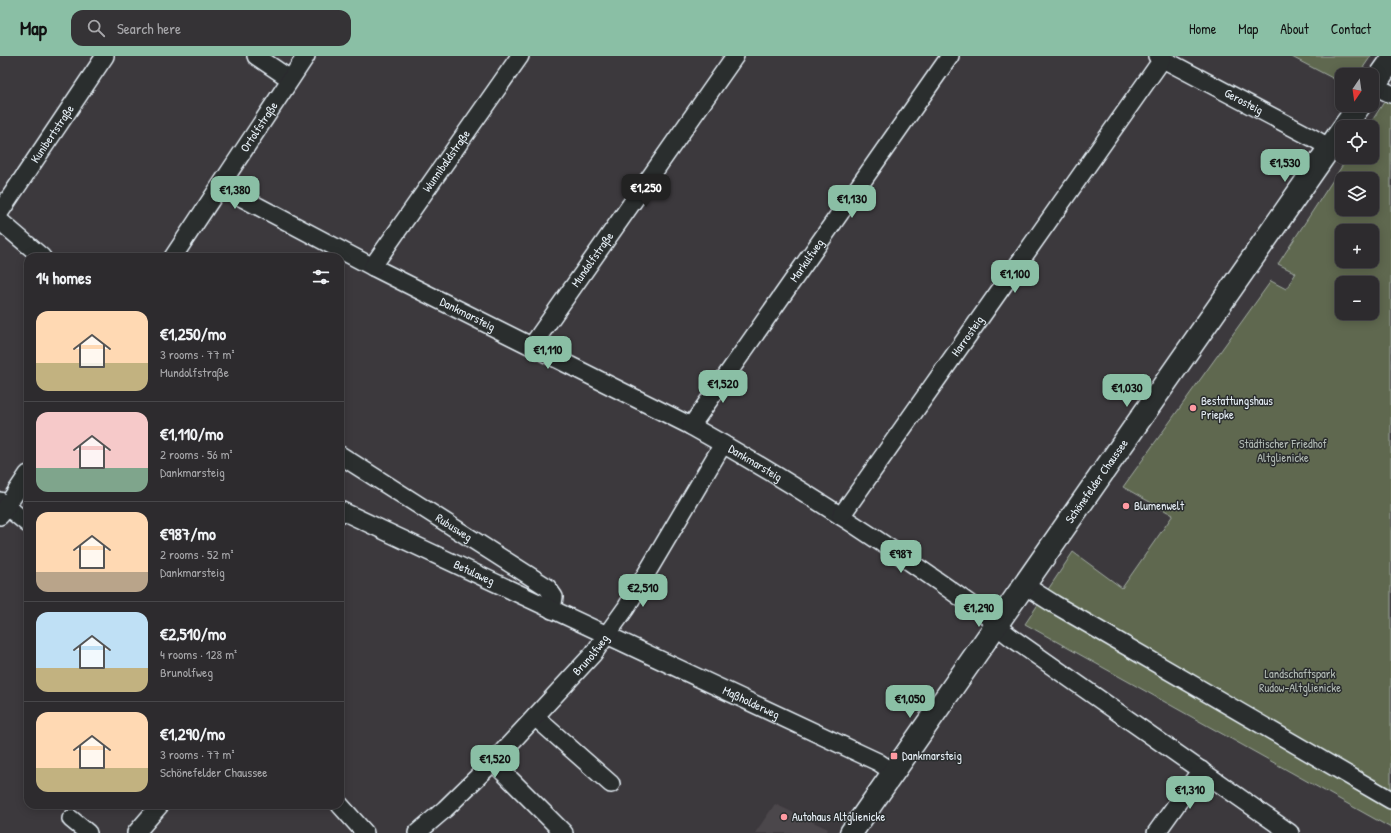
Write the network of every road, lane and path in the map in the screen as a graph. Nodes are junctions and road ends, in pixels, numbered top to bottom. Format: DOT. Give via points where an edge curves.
graph roads {
  1 [pos="105,56"];
  2 [pos="256,56"];
  3 [pos="306,56"];
  4 [pos="520,56"];
  5 [pos="735,56"];
  6 [pos="950,56"];
  7 [pos="1159,57"];
  8 [pos="1391,61"];
  9 [pos="290,79"];
  10 [pos="1379,89"];
  11 [pos="1335,139"];
  12 [pos="1335,140"];
  13 [pos="221,186"];
  14 [pos="0,212"];
  15 [pos="0,221"];
  16 [pos="37,253"];
  17 [pos="176,253"];
  18 [pos="374,267"];
  19 [pos="533,346"];
  20 [pos="691,426"];
  21 [pos="724,444"];
  22 [pos="344,458"];
  23 [pos="24,479"];
  24 [pos="2,508"];
  25 [pos="344,512"];
  26 [pos="841,516"];
  27 [pos="24,522"];
  28 [pos="1024,585"];
  29 [pos="552,610"];
  30 [pos="997,624"];
  31 [pos="607,635"];
  32 [pos="535,717"];
  33 [pos="493,762"];
  34 [pos="1201,770"];
  35 [pos="893,772"];
  36 [pos="610,784"];
  37 [pos="1391,800"];
  38 [pos="157,809"];
  39 [pos="344,809"];
  40 [pos="71,819"];
  41 [pos="88,833"];
  42 [pos="136,833"];
  43 [pos="365,833"];
  44 [pos="417,833"];
  45 [pos="564,833"];
  46 [pos="851,833"];
  47 [pos="1156,833"];
  48 [pos="1290,833"];
  1 -- 14 [label="street, Kunibertstraße"];
  2 -- 9 [label="street"];
  3 -- 9 [label="street, Ortolfstraße"];
  4 -- 18 [label="street, Wunnibaldstraße"];
  5 -- 19 [label="street, Mundolfstraße"];
  6 -- 20 [label="street, Markulfweg"];
  7 -- 11 [label="street, Gerosteig" via="1313,138"];
  7 -- 26 [label="street, Harrosteig" via="1159,64"];
  8 -- 10 [label="main road"];
  9 -- 13 [label="street, Ortolfstraße"];
  12 -- 28 [label="main road, Schönefelder Chaussee"];
  13 -- 17 [label="street, Ortolfstraße"];
  13 -- 18 [label="street, Dankmarsteig"];
  15 -- 16 [label="street"];
  18 -- 19 [label="street, Dankmarsteig"];
  19 -- 20 [label="street, Dankmarsteig"];
  20 -- 21 [label="street, Dankmarsteig"];
  21 -- 26 [label="street, Dankmarsteig"];
  21 -- 31 [label="street, Brunolfweg" via="626,608"];
  22 -- 29 [label="street, Rubusweg" via="547,587 554,597"];
  23 -- 24 [label="street"];
  24 -- 27 [label="street"];
  25 -- 29 [label="street, Betulaweg"];
  26 -- 30 [label="street, Dankmarsteig"];
  28 -- 30 [label="main road, Schönefelder Chaussee"];
  28 -- 37 [label="street"];
  29 -- 31 [label="street, Betulaweg"];
  30 -- 34 [label="street, Dankmarsteig" via="1012,638"];
  30 -- 35 [label="main road, Schönefelder Chaussee"];
  31 -- 32 [label="street, Brunolfweg" via="593,654"];
  31 -- 35 [label="street, Maßholderweg" via="864,755"];
  32 -- 33 [label="street, Brunolfweg"];
  32 -- 36 [label="street"];
  33 -- 44 [label="street, Brunolfweg"];
  33 -- 45 [label="street"];
  34 -- 47 [label="street"];
  34 -- 48 [label="street, Dankmarsteig"];
  35 -- 46 [label="main road, Schönefelder Chaussee"];
  38 -- 42 [label="street"];
  39 -- 43 [label="street"];
  40 -- 41 [label="street"];
}
